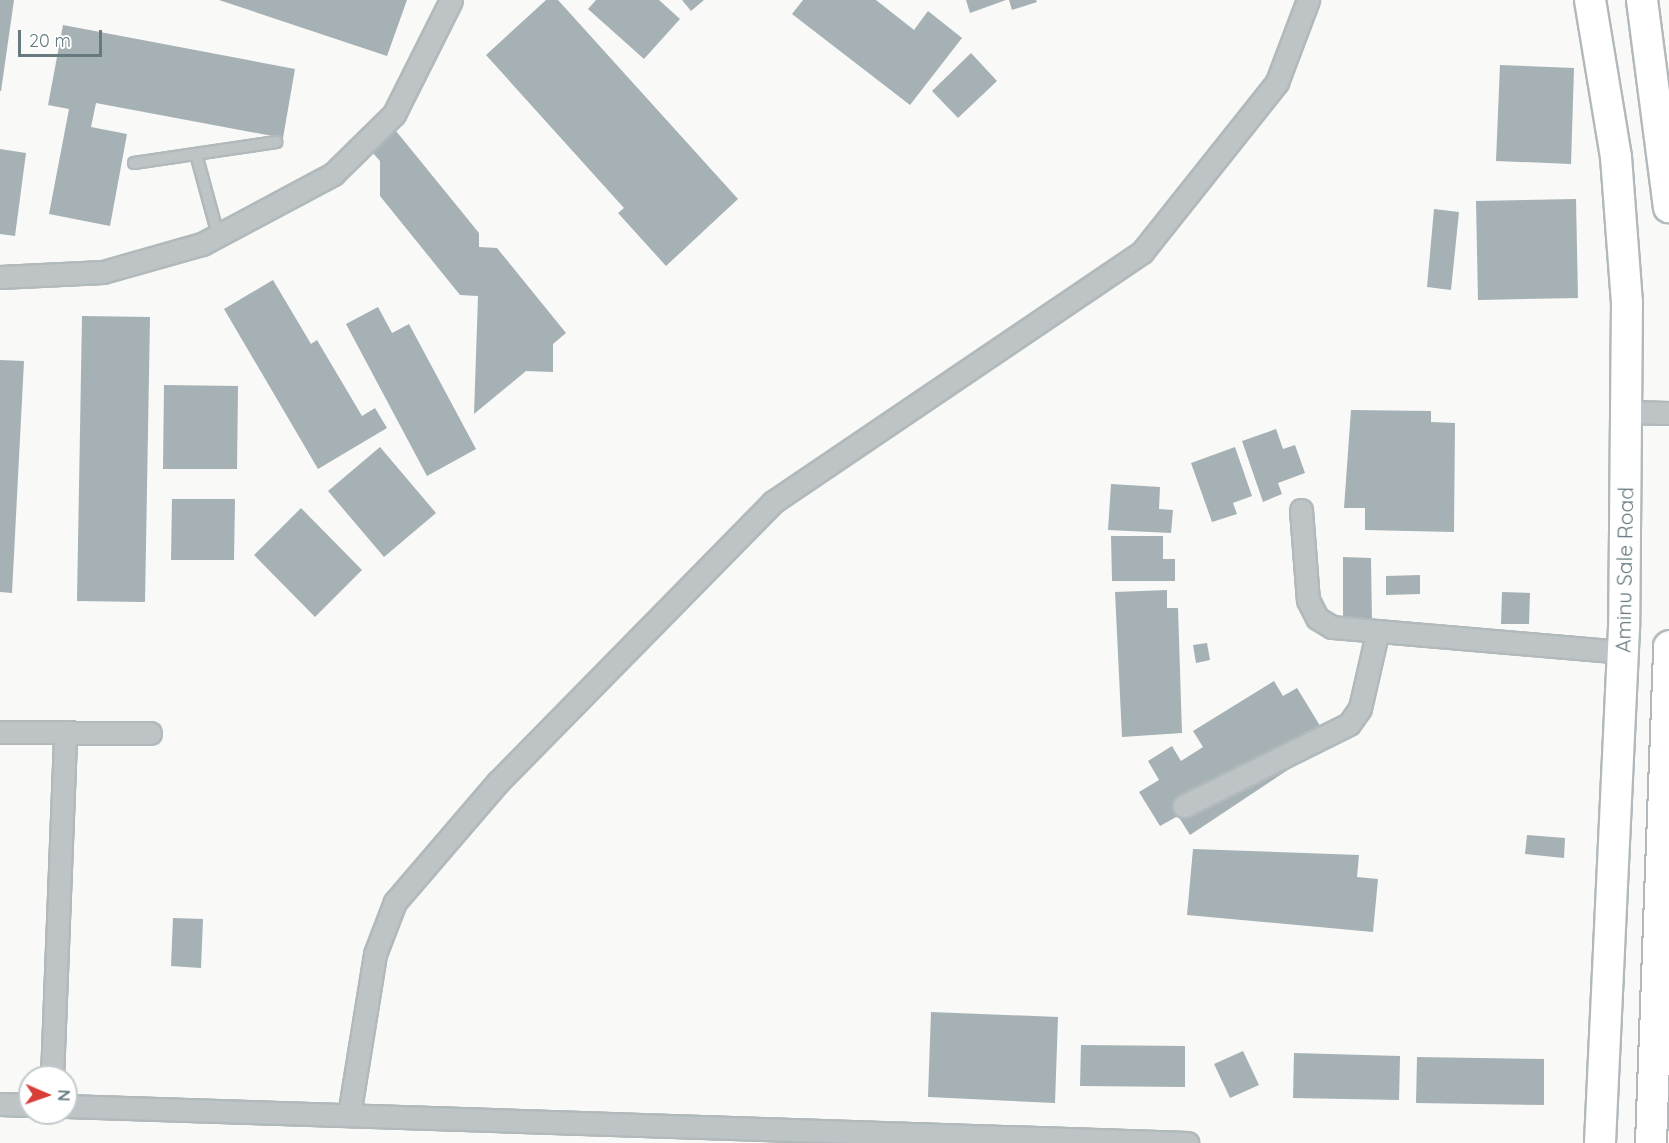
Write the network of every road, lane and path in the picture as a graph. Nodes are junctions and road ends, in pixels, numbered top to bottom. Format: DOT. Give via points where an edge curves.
graph roads {
  1 [pos="451,0"];
  2 [pos="1308,0"];
  3 [pos="1590,0"];
  4 [pos="1642,0"];
  5 [pos="276,142"];
  6 [pos="196,154"];
  7 [pos="1667,154"];
  8 [pos="134,163"];
  9 [pos="1669,207"];
  10 [pos="218,235"];
  11 [pos="0,277"];
  12 [pos="1627,412"];
  13 [pos="1669,413"];
  14 [pos="1301,510"];
  15 [pos="1377,634"];
  16 [pos="1669,646"];
  17 [pos="1623,652"];
  18 [pos="0,732"];
  19 [pos="65,732"];
  20 [pos="150,733"];
  21 [pos="1184,806"];
  22 [pos="1664,946"];
  23 [pos="52,1065"];
  24 [pos="0,1104"];
  25 [pos="18,1105"];
  26 [pos="78,1106"];
  27 [pos="349,1115"];
  28 [pos="1024,1140"];
  29 [pos="1187,1143"];
  30 [pos="1600,1143"];
  31 [pos="1651,1143"];
  1 -- 10 [label="street" via="394,114 333,174"];
  2 -- 27 [label="street" via="1277,82 1142,252 772,502 498,782 395,902 375,954"];
  3 -- 12 [label="street, Aminu Sale Road" via="1616,157 1627,302"];
  4 -- 7 [label="street"];
  5 -- 6 [label="lane"];
  6 -- 8 [label="lane"];
  6 -- 10 [label="lane"];
  7 -- 9 [label="street"];
  10 -- 11 [label="street" via="103,272"];
  12 -- 13 [label="street"];
  12 -- 17 [label="street, Aminu Sale Road"];
  14 -- 15 [label="street" via="1308,600 1317,618 1332,627"];
  15 -- 17 [label="street"];
  15 -- 21 [label="street" via="1360,708 1349,724"];
  16 -- 22 [label="street"];
  17 -- 30 [label="street, Aminu Sale Road"];
  18 -- 19 [label="street"];
  19 -- 20 [label="street"];
  19 -- 23 [label="street"];
  22 -- 31 [label="street"];
  24 -- 25 [label="street"];
  26 -- 27 [label="street"];
  27 -- 28 [label="street"];
  28 -- 29 [label="street"];
}
